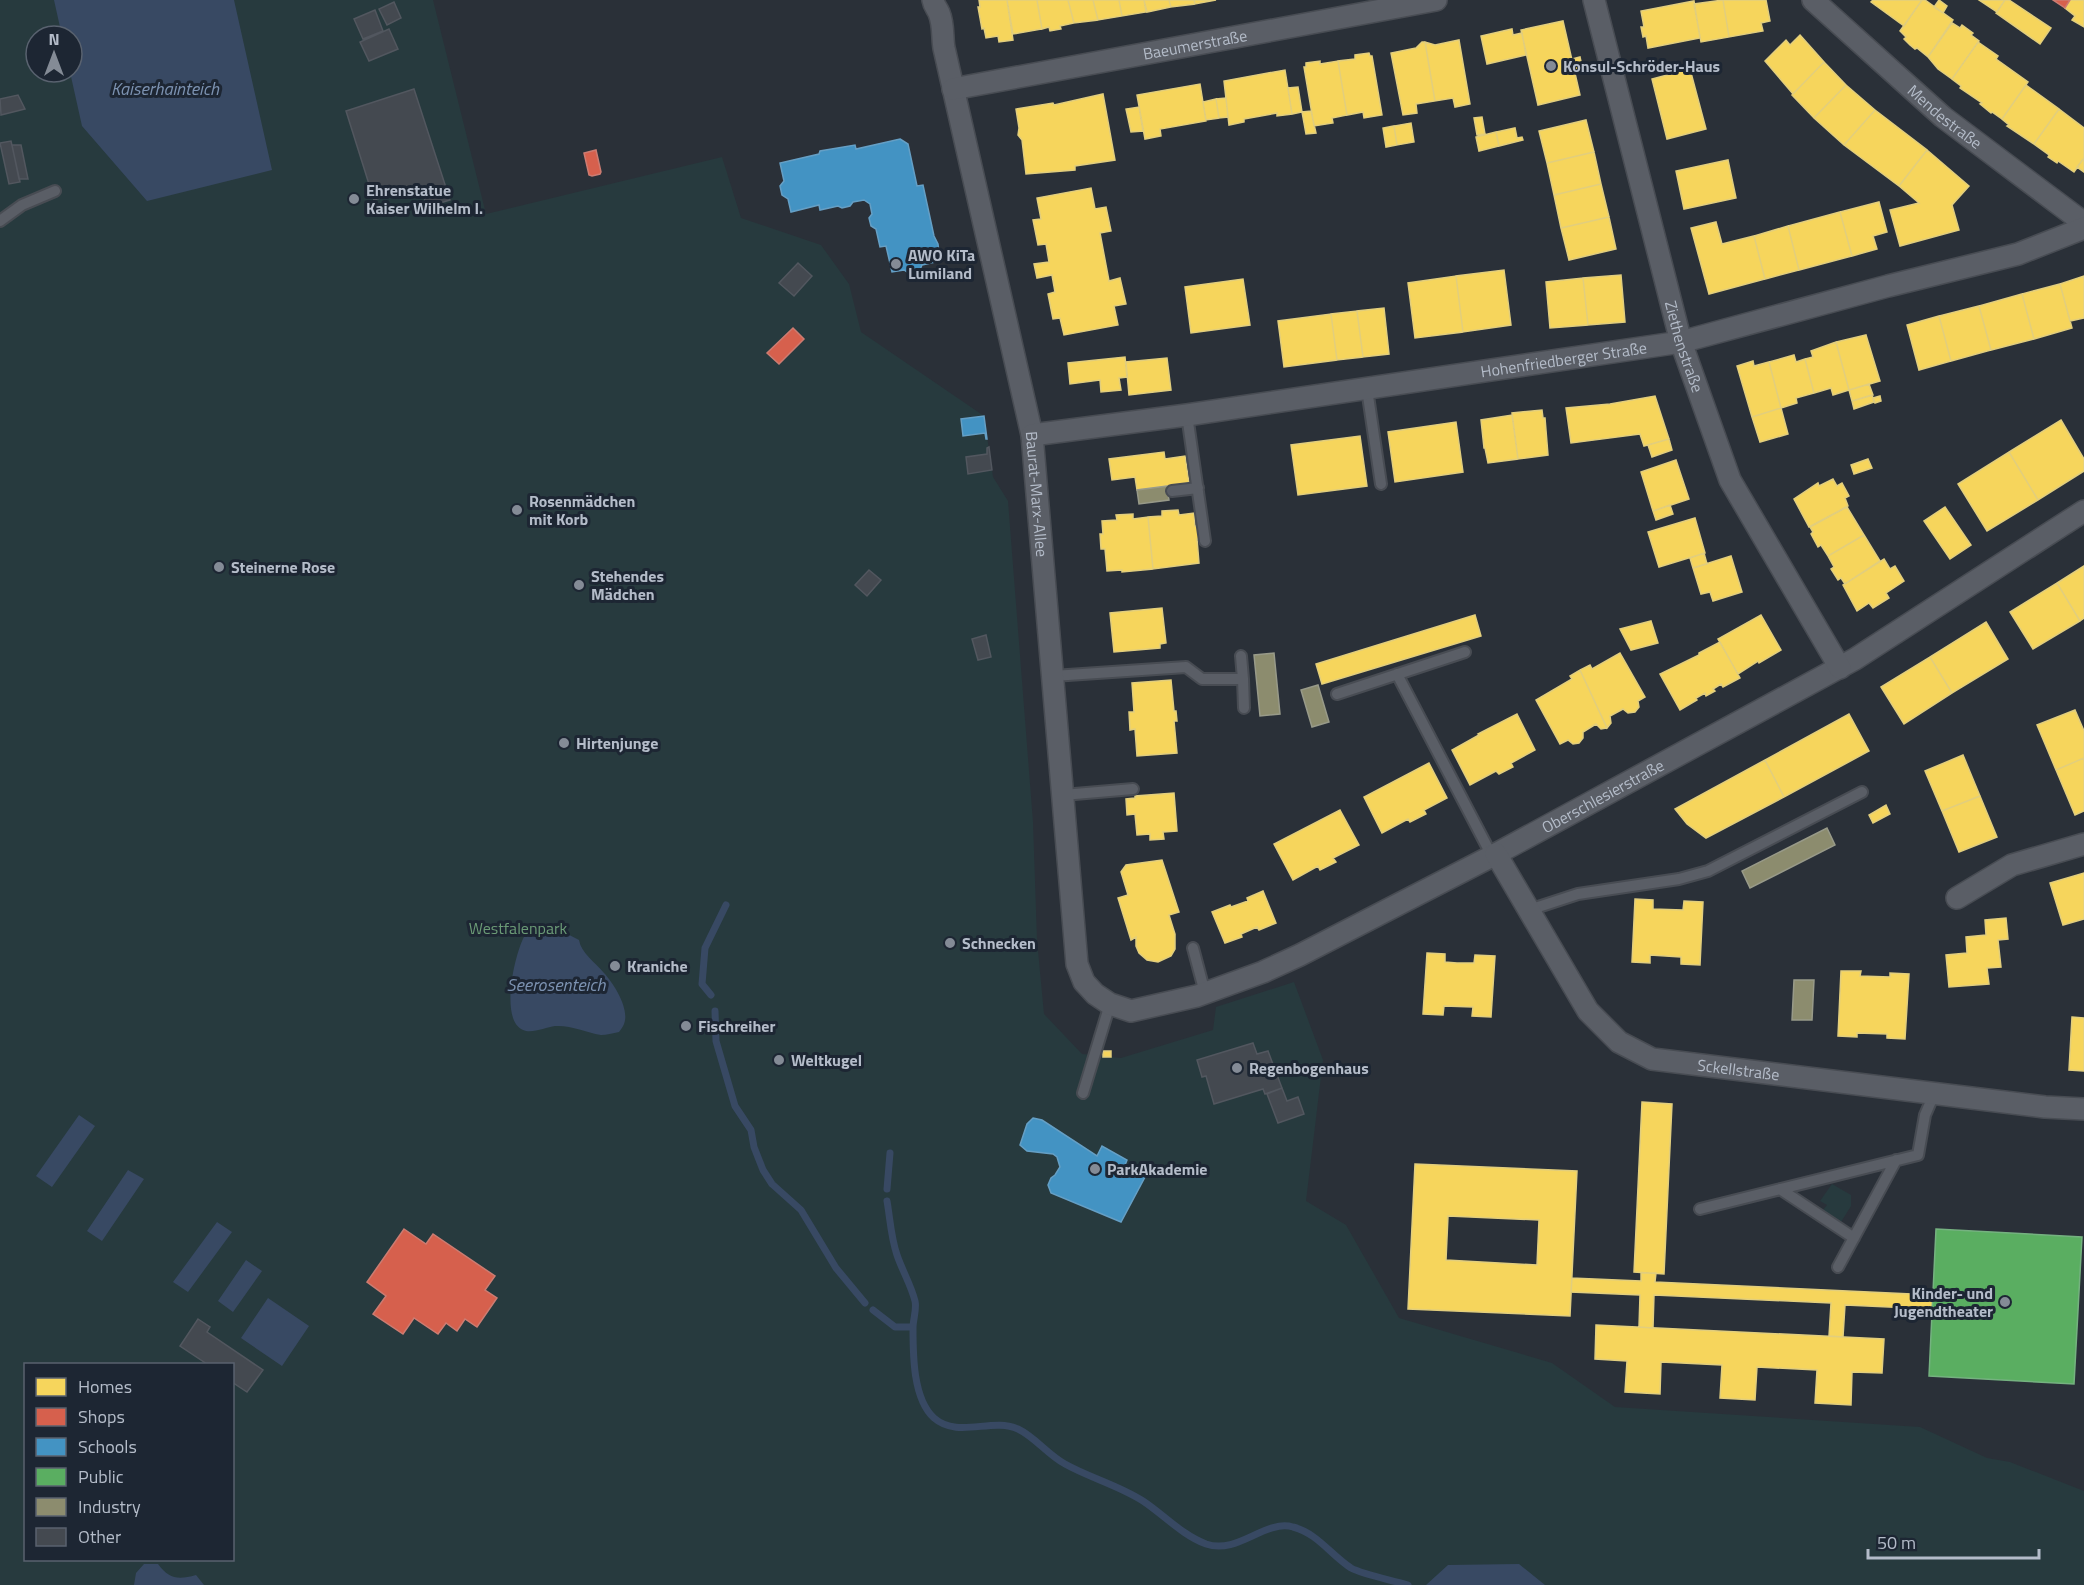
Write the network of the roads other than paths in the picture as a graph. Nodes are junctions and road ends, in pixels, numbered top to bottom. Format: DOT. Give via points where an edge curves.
graph roads {
  1 [pos="1436,0"];
  2 [pos="1594,0"];
  3 [pos="1813,0"];
  4 [pos="933,3"];
  5 [pos="953,89"];
  6 [pos="55,191"];
  7 [pos="0,221"];
  8 [pos="2084,223"];
  9 [pos="2084,228"];
  10 [pos="1681,342"];
  11 [pos="1367,389"];
  12 [pos="1187,415"];
  13 [pos="1032,435"];
  14 [pos="1381,484"];
  15 [pos="1198,488"];
  16 [pos="1172,491"];
  17 [pos="2084,511"];
  18 [pos="1205,541"];
  19 [pos="1466,652"];
  20 [pos="1241,656"];
  21 [pos="1840,668"];
  22 [pos="1397,674"];
  23 [pos="1053,676"];
  24 [pos="1243,679"];
  25 [pos="1337,694"];
  26 [pos="1244,708"];
  27 [pos="1133,789"];
  28 [pos="1862,792"];
  29 [pos="1063,795"];
  30 [pos="2084,844"];
  31 [pos="1494,855"];
  32 [pos="1957,897"];
  33 [pos="1529,910"];
  34 [pos="1192,948"];
  35 [pos="1205,993"];
  36 [pos="1102,999"];
  37 [pos="1935,1092"];
  38 [pos="1083,1093"];
  39 [pos="2084,1109"];
  40 [pos="1896,1160"];
  41 [pos="1780,1189"];
  42 [pos="1700,1209"];
  43 [pos="1854,1238"];
  44 [pos="1838,1267"];
  1 -- 5 [label="street, Baeumerstraße"];
  2 -- 10 [label="street, Ziethenstraße"];
  3 -- 8 [label="street, Mendestraße" via="1942,117"];
  4 -- 5 [label="street, Baurat-Marx-Allee" via="944,34"];
  5 -- 13 [label="street, Baurat-Marx-Allee"];
  6 -- 7 [label="lane" via="22,205"];
  9 -- 10 [label="street, Hohenfriedberger Straße" via="2018,254"];
  10 -- 11 [label="street, Hohenfriedberger Straße"];
  10 -- 21 [label="street, Ziethenstraße" via="1730,480"];
  11 -- 12 [label="street, Hohenfriedberger Straße"];
  11 -- 14 [label="lane"];
  12 -- 13 [label="street, Hohenfriedberger Straße"];
  12 -- 15 [label="lane"];
  13 -- 23 [label="street, Baurat-Marx-Allee"];
  15 -- 16 [label="lane"];
  15 -- 18 [label="lane"];
  17 -- 21 [label="street, Oberschlesierstraße"];
  19 -- 22 [label="lane"];
  20 -- 24 [label="lane"];
  21 -- 31 [label="street, Oberschlesierstraße"];
  22 -- 25 [label="lane"];
  22 -- 31 [label="lane"];
  23 -- 24 [label="lane" via="1186,667 1202,679"];
  23 -- 29 [label="street, Baurat-Marx-Allee"];
  24 -- 26 [label="lane"];
  27 -- 29 [label="lane"];
  28 -- 33 [label="lane" via="1708,871 1578,894"];
  29 -- 36 [label="street, Baurat-Marx-Allee" via="1077,964 1084,982"];
  30 -- 32 [label="street" via="2012,865"];
  31 -- 33 [label="street, Sckellstraße"];
  31 -- 35 [label="street, Oberschlesierstraße" via="1300,955"];
  33 -- 37 [label="street, Sckellstraße" via="1587,1011 1619,1042 1652,1059"];
  34 -- 35 [label="lane"];
  35 -- 36 [label="street, Oberschlesierstraße" via="1131,1011"];
  36 -- 38 [label="lane"];
  37 -- 39 [label="street, Sckellstraße"];
  37 -- 40 [label="lane" via="1918,1155"];
  40 -- 41 [label="lane"];
  40 -- 43 [label="lane"];
  41 -- 42 [label="lane"];
  41 -- 43 [label="lane"];
  43 -- 44 [label="lane"];
}
